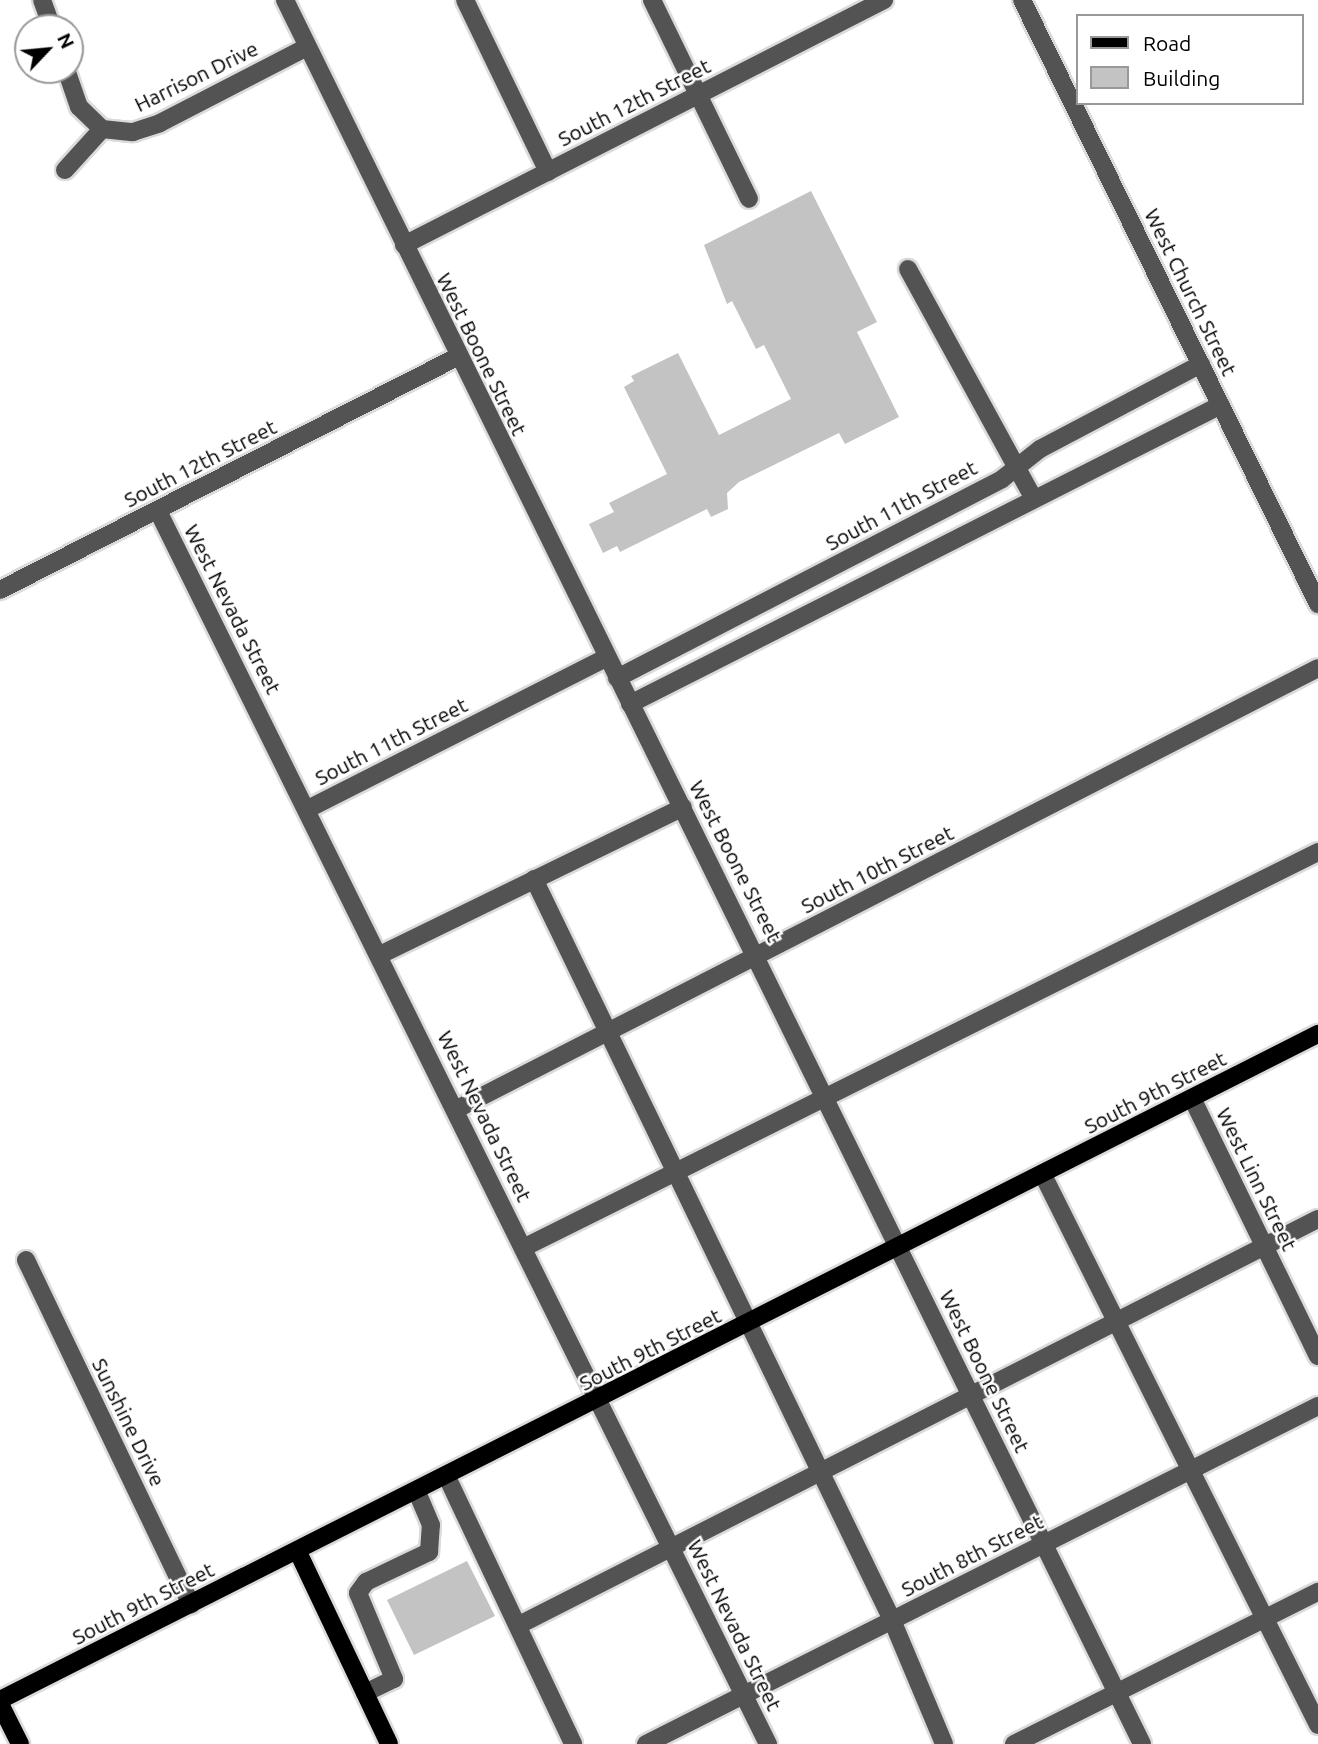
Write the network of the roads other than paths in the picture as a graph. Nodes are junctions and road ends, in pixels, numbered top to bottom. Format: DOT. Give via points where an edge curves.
graph roads {
  1 [pos="285,0"];
  2 [pos="465,0"];
  3 [pos="652,0"];
  4 [pos="884,0"];
  5 [pos="1022,0"];
  6 [pos="307,47"];
  7 [pos="71,84"];
  8 [pos="698,95"];
  9 [pos="102,129"];
  10 [pos="65,170"];
  11 [pos="548,172"];
  12 [pos="749,199"];
  13 [pos="404,245"];
  14 [pos="908,269"];
  15 [pos="457,357"];
  16 [pos="1201,364"];
  17 [pos="1221,405"];
  18 [pos="1016,467"];
  19 [pos="1032,497"];
  20 [pos="158,511"];
  21 [pos="0,590"];
  22 [pos="1318,604"];
  23 [pos="607,657"];
  24 [pos="1318,668"];
  25 [pos="617,678"];
  26 [pos="630,704"];
  27 [pos="683,807"];
  28 [pos="308,809"];
  29 [pos="1318,852"];
  30 [pos="534,879"];
  31 [pos="380,955"];
  32 [pos="758,955"];
  33 [pos="607,1033"];
  34 [pos="1318,1034"];
  35 [pos="1192,1098"];
  36 [pos="829,1100"];
  37 [pos="457,1110"];
  38 [pos="675,1174"];
  39 [pos="1043,1175"];
  40 [pos="1318,1219"];
  41 [pos="1264,1246"];
  42 [pos="524,1247"];
  43 [pos="901,1247"];
  44 [pos="26,1261"];
  45 [pos="1116,1322"];
  46 [pos="748,1325"];
  47 [pos="1318,1356"];
  48 [pos="972,1395"];
  49 [pos="600,1400"];
  50 [pos="1318,1406"];
  51 [pos="1190,1471"];
  52 [pos="819,1472"];
  53 [pos="447,1477"];
  54 [pos="417,1492"];
  55 [pos="1043,1545"];
  56 [pos="671,1547"];
  57 [pos="298,1552"];
  58 [pos="1318,1592"];
  59 [pos="191,1604"];
  60 [pos="1265,1619"];
  61 [pos="892,1620"];
  62 [pos="519,1625"];
  63 [pos="1116,1692"];
  64 [pos="365,1693"];
  65 [pos="743,1695"];
  66 [pos="0,1702"];
  67 [pos="1318,1725"];
  68 [pos="20,1744"];
  69 [pos="389,1744"];
  70 [pos="572,1744"];
  71 [pos="646,1744"];
  72 [pos="768,1744"];
  73 [pos="944,1744"];
  74 [pos="1014,1744"];
  75 [pos="1142,1744"];
  1 -- 6 [label="street, West Boone Street"];
  2 -- 11 [label="street"];
  3 -- 8 [label="street"];
  4 -- 8 [label="street, South 12th Street"];
  5 -- 16 [label="street, West Church Street"];
  6 -- 9 [label="street, Harrison Drive" via="160,123 133,132"];
  6 -- 13 [label="street, West Boone Street"];
  7 -- 9 [label="street" via="79,107"];
  8 -- 11 [label="street, South 12th Street"];
  8 -- 12 [label="street"];
  9 -- 10 [label="street"];
  11 -- 13 [label="street, South 12th Street"];
  13 -- 15 [label="street, West Boone Street"];
  14 -- 18 [label="street"];
  15 -- 20 [label="street, South 12th Street"];
  15 -- 23 [label="street, West Boone Street"];
  16 -- 17 [label="street, West Church Street"];
  16 -- 18 [label="street, South 11th Street"];
  17 -- 19 [label="street"];
  17 -- 22 [label="street, West Church Street"];
  18 -- 19 [label="street"];
  18 -- 25 [label="street, South 11th Street"];
  19 -- 26 [label="street" via="1017,512"];
  20 -- 21 [label="street, South 12th Street"];
  20 -- 28 [label="street, West Nevada Street"];
  23 -- 25 [label="street, West Boone Street"];
  23 -- 28 [label="street, South 11th Street"];
  24 -- 32 [label="street, South 10th Street"];
  25 -- 26 [label="street, West Boone Street"];
  26 -- 27 [label="street, West Boone Street"];
  27 -- 30 [label="street"];
  27 -- 32 [label="street, West Boone Street"];
  28 -- 31 [label="street, West Nevada Street"];
  29 -- 36 [label="street"];
  30 -- 31 [label="street"];
  30 -- 33 [label="street"];
  31 -- 37 [label="street, West Nevada Street"];
  32 -- 33 [label="street, South 10th Street"];
  32 -- 36 [label="street, West Boone Street"];
  33 -- 37 [label="street, South 10th Street"];
  33 -- 38 [label="street"];
  34 -- 35 [label="main road, South 9th Street"];
  35 -- 39 [label="main road, South 9th Street"];
  35 -- 41 [label="street, West Linn Street"];
  36 -- 38 [label="street"];
  36 -- 43 [label="street, West Boone Street"];
  37 -- 42 [label="street, West Nevada Street"];
  38 -- 42 [label="street"];
  38 -- 46 [label="street"];
  39 -- 43 [label="main road, South 9th Street"];
  39 -- 45 [label="street"];
  40 -- 41 [label="street"];
  41 -- 45 [label="street"];
  41 -- 47 [label="street, West Linn Street"];
  42 -- 49 [label="street, West Nevada Street"];
  43 -- 46 [label="main road, South 9th Street"];
  43 -- 48 [label="street, West Boone Street"];
  44 -- 59 [label="street, Sunshine Drive"];
  45 -- 48 [label="street"];
  45 -- 51 [label="street"];
  46 -- 49 [label="main road, South 9th Street"];
  46 -- 52 [label="street"];
  48 -- 52 [label="street"];
  48 -- 55 [label="street, West Boone Street"];
  49 -- 53 [label="main road, South 9th Street"];
  49 -- 56 [label="street, West Nevada Street"];
  50 -- 51 [label="street, South 8th Street"];
  51 -- 55 [label="street, South 8th Street"];
  51 -- 60 [label="street"];
  52 -- 56 [label="street"];
  52 -- 61 [label="street"];
  53 -- 54 [label="main road, South 9th Street"];
  53 -- 62 [label="street"];
  54 -- 57 [label="main road, South 9th Street"];
  54 -- 64 [label="street" via="432,1525 429,1552 366,1582 358,1593 394,1679"];
  55 -- 61 [label="street, South 8th Street"];
  55 -- 63 [label="street, West Boone Street"];
  56 -- 62 [label="street"];
  56 -- 65 [label="street, West Nevada Street"];
  57 -- 59 [label="main road, South 9th Street"];
  57 -- 64 [label="main road"];
  58 -- 60 [label="street"];
  59 -- 66 [label="main road, South 9th Street"];
  60 -- 63 [label="street"];
  60 -- 67 [label="street"];
  61 -- 65 [label="street, South 8th Street"];
  61 -- 73 [label="street"];
  62 -- 70 [label="street"];
  63 -- 74 [label="street"];
  63 -- 75 [label="street, West Boone Street"];
  64 -- 69 [label="main road"];
  65 -- 71 [label="street, South 8th Street"];
  65 -- 72 [label="street, West Nevada Street"];
  66 -- 68 [label="main road"];
}
